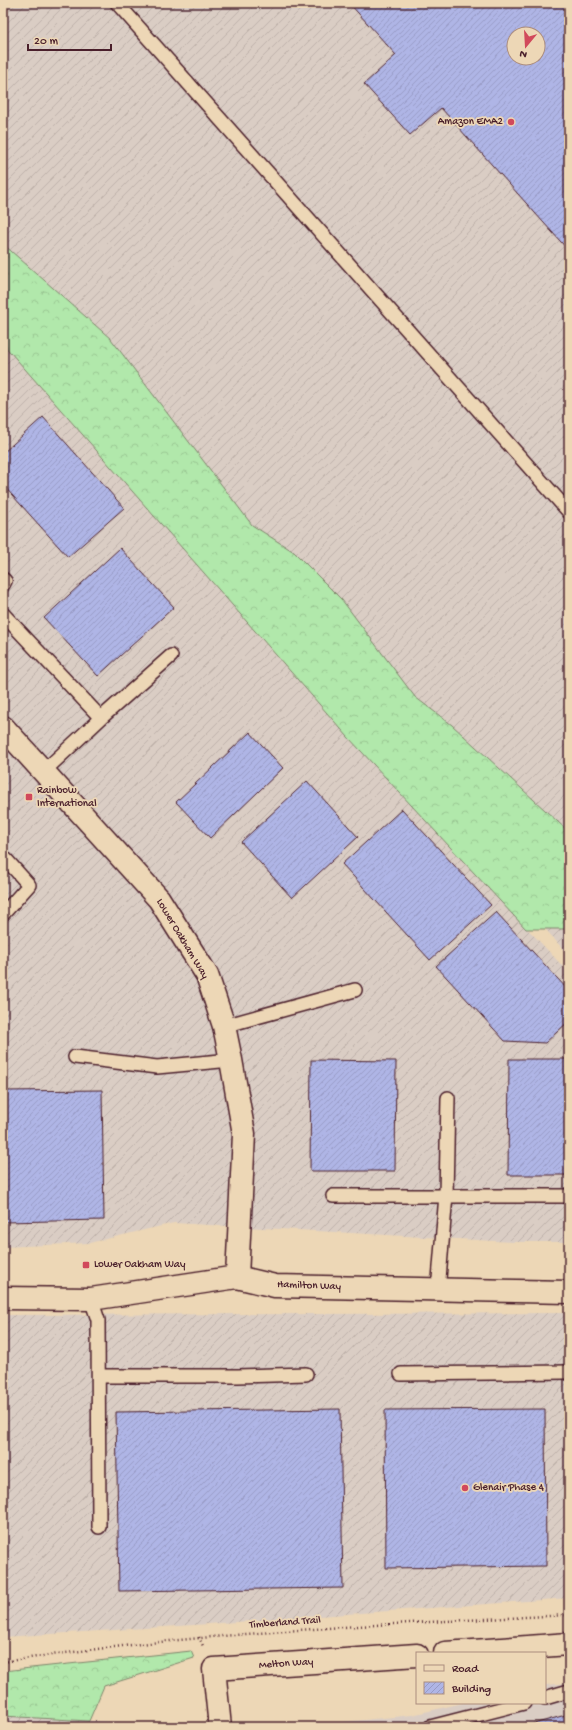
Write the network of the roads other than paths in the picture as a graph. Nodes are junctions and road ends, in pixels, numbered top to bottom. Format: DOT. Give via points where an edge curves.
graph roads {
  1 [pos="117,3"];
  2 [pos="569,512"];
  3 [pos="3,579"];
  4 [pos="3,585"];
  5 [pos="3,614"];
  6 [pos="171,656"];
  7 [pos="101,718"];
  8 [pos="3,728"];
  9 [pos="43,772"];
  10 [pos="3,856"];
  11 [pos="3,914"];
  12 [pos="355,990"];
  13 [pos="224,1026"];
  14 [pos="75,1057"];
  15 [pos="231,1060"];
  16 [pos="448,1098"];
  17 [pos="446,1195"];
  18 [pos="333,1196"];
  19 [pos="569,1196"];
  20 [pos="237,1277"];
  21 [pos="438,1290"];
  22 [pos="569,1292"];
  23 [pos="3,1298"];
  24 [pos="91,1299"];
  25 [pos="569,1372"];
  26 [pos="306,1374"];
  27 [pos="401,1374"];
  28 [pos="100,1376"];
  29 [pos="99,1527"];
  30 [pos="569,1644"];
  31 [pos="459,1652"];
  32 [pos="416,1655"];
  33 [pos="569,1691"];
  34 [pos="546,1698"];
  35 [pos="520,1704"];
  36 [pos="220,1727"];
  37 [pos="430,1727"];
  1 -- 2 [label="lane"];
  3 -- 4 [label="lane"];
  5 -- 7 [label="lane"];
  6 -- 7 [label="lane"];
  7 -- 9 [label="lane"];
  8 -- 9 [label="street, Lower Oakham Way"];
  9 -- 13 [label="street, Lower Oakham Way" via="159,899 207,975"];
  10 -- 11 [label="lane" via="29,885"];
  12 -- 13 [label="lane"];
  13 -- 15 [label="street, Lower Oakham Way"];
  14 -- 15 [label="lane" via="157,1067"];
  15 -- 20 [label="street, Lower Oakham Way" via="244,1134"];
  16 -- 17 [label="lane"];
  17 -- 18 [label="lane"];
  17 -- 19 [label="lane"];
  17 -- 21 [label="lane"];
  20 -- 21 [label="street, Hamilton Way" via="275,1286"];
  20 -- 24 [label="street, Hamilton Way"];
  21 -- 22 [label="street, Hamilton Way"];
  23 -- 24 [label="street, Hamilton Way"];
  24 -- 28 [label="lane" via="98,1320"];
  25 -- 27 [label="lane"];
  26 -- 28 [label="lane"];
  28 -- 29 [label="lane"];
  30 -- 31 [label="street"];
  32 -- 36 [label="street, Melton Way" via="214,1669"];
  33 -- 34 [label="lane"];
  35 -- 37 [label="lane"];
}
